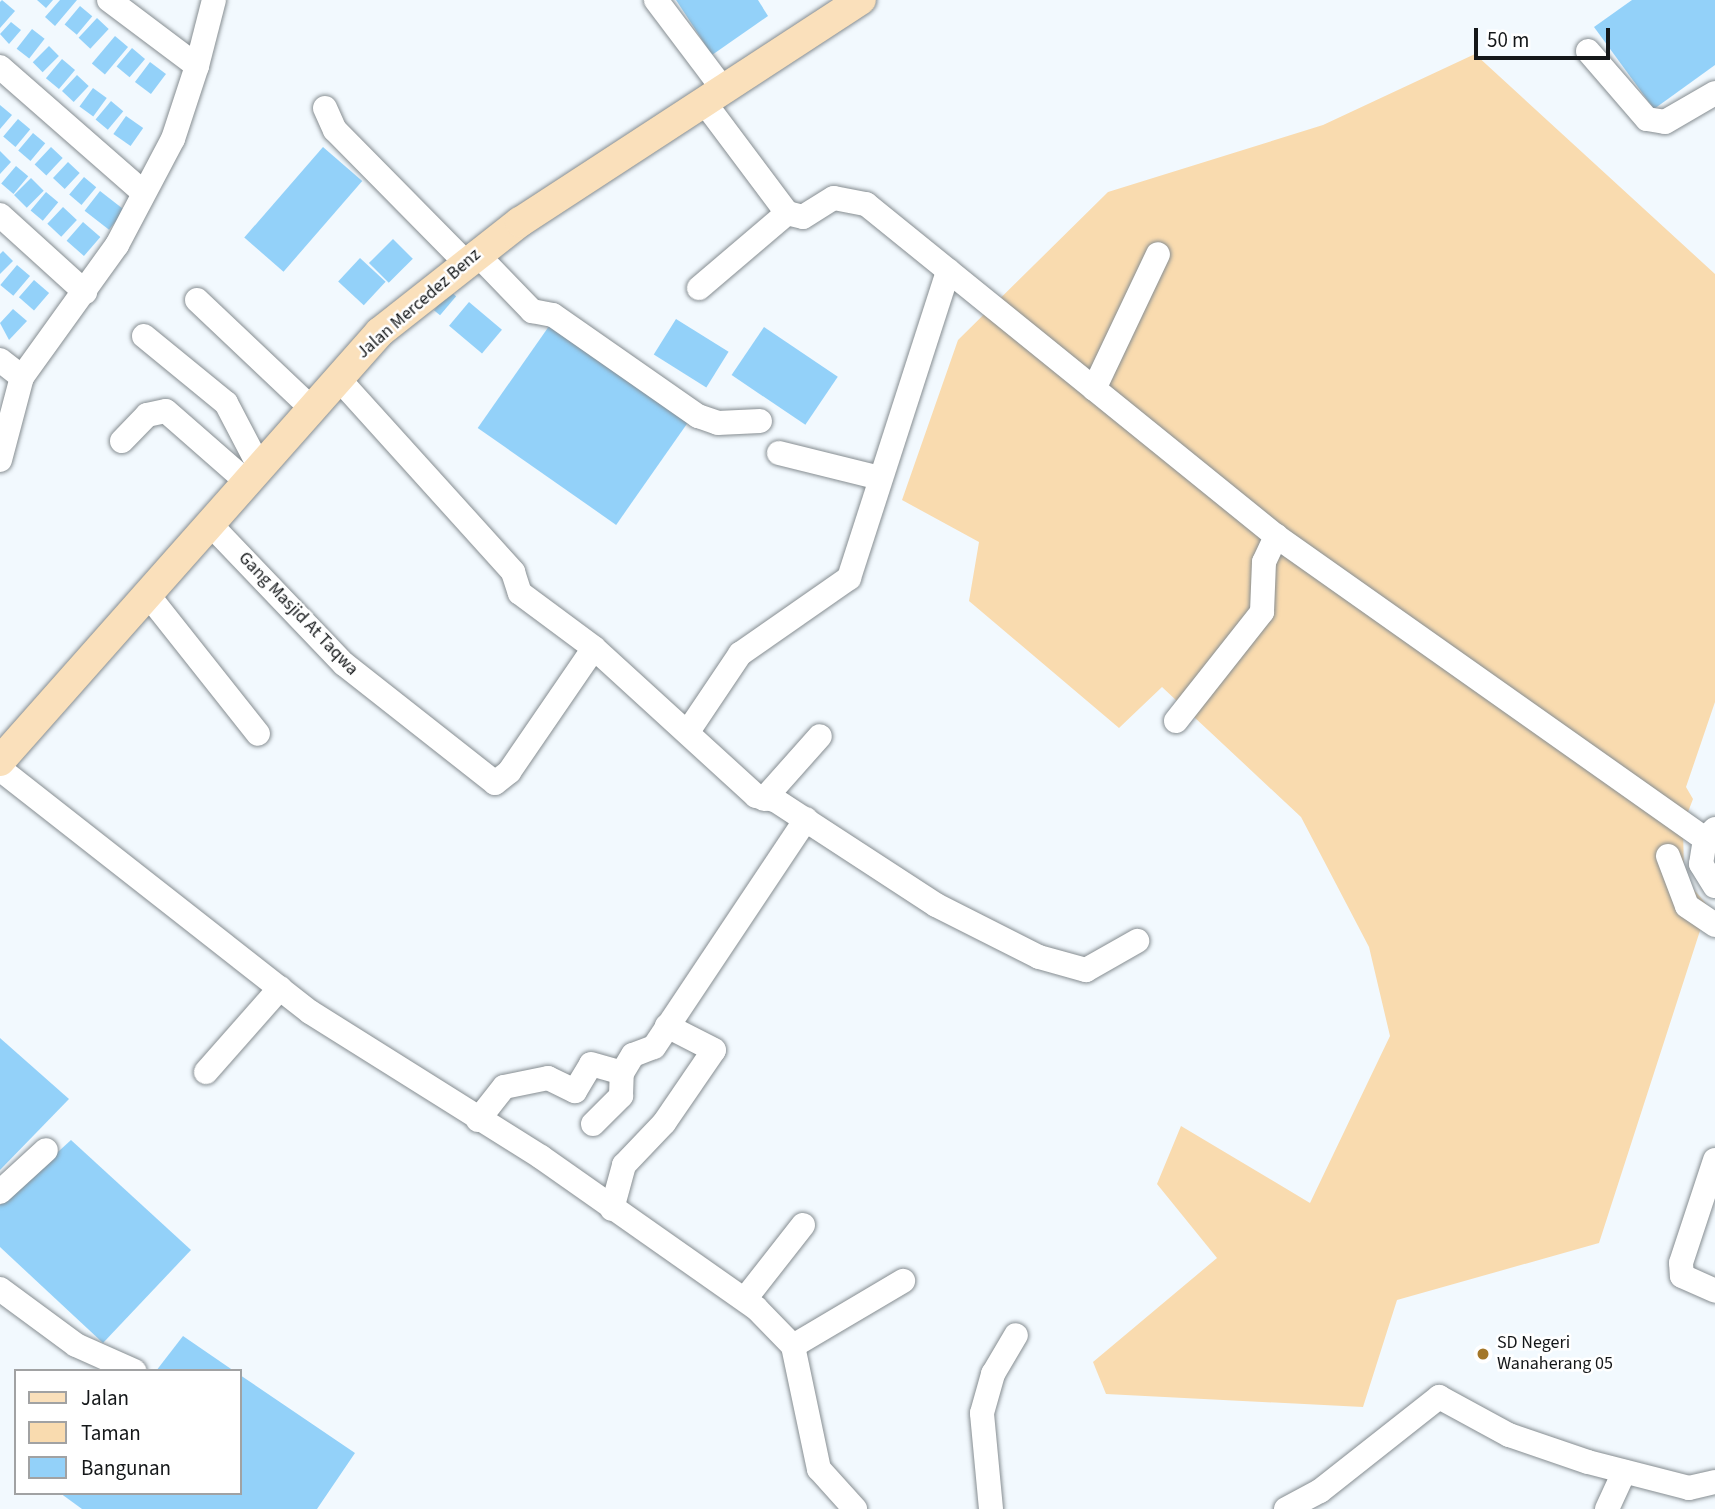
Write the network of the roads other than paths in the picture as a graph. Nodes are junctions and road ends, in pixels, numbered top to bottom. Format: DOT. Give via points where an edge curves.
graph roads {
  1 [pos="109,0"];
  2 [pos="656,0"];
  3 [pos="861,0"];
  4 [pos="206,4"];
  5 [pos="1588,51"];
  6 [pos="197,66"];
  7 [pos="0,67"];
  8 [pos="1715,93"];
  9 [pos="713,96"];
  10 [pos="325,108"];
  11 [pos="143,192"];
  12 [pos="787,213"];
  13 [pos="0,215"];
  14 [pos="1158,254"];
  15 [pos="470,257"];
  16 [pos="948,271"];
  17 [pos="699,288"];
  18 [pos="85,292"];
  19 [pos="197,300"];
  20 [pos="144,336"];
  21 [pos="0,360"];
  22 [pos="22,377"];
  23 [pos="337,377"];
  24 [pos="1094,389"];
  25 [pos="310,407"];
  26 [pos="760,421"];
  27 [pos="122,441"];
  28 [pos="779,453"];
  29 [pos="0,460"];
  30 [pos="253,474"];
  31 [pos="880,478"];
  32 [pos="210,524"];
  33 [pos="1276,536"];
  34 [pos="148,595"];
  35 [pos="594,648"];
  36 [pos="1176,720"];
  37 [pos="689,730"];
  38 [pos="258,734"];
  39 [pos="820,736"];
  40 [pos="0,761"];
  41 [pos="0,769"];
  42 [pos="764,799"];
  43 [pos="806,819"];
  44 [pos="1710,834"];
  45 [pos="1668,856"];
  46 [pos="1715,886"];
  47 [pos="1715,925"];
  48 [pos="1137,941"];
  49 [pos="280,988"];
  50 [pos="667,1026"];
  51 [pos="206,1072"];
  52 [pos="622,1073"];
  53 [pos="478,1120"];
  54 [pos="593,1124"];
  55 [pos="46,1150"];
  56 [pos="1715,1160"];
  57 [pos="0,1192"];
  58 [pos="612,1209"];
  59 [pos="803,1225"];
  60 [pos="903,1281"];
  61 [pos="0,1289"];
  62 [pos="1715,1291"];
  63 [pos="745,1299"];
  64 [pos="1016,1335"];
  65 [pos="793,1346"];
  66 [pos="130,1369"];
  67 [pos="1624,1472"];
  68 [pos="1715,1482"];
  69 [pos="855,1509"];
  70 [pos="991,1509"];
  71 [pos="1286,1509"];
  72 [pos="1607,1509"];
  1 -- 6 [label="street"];
  2 -- 9 [label="street"];
  3 -- 9 [label="main road, Jalan Mercedez Benz"];
  4 -- 6 [label="street"];
  5 -- 8 [label="street" via="1647,119 1665,122"];
  6 -- 11 [label="street" via="173,139"];
  7 -- 11 [label="street"];
  9 -- 12 [label="street"];
  9 -- 15 [label="main road, Jalan Mercedez Benz"];
  10 -- 15 [label="street" via="335,130"];
  11 -- 18 [label="street"];
  12 -- 16 [label="street" via="803,217 834,198 852,198"];
  12 -- 17 [label="street"];
  13 -- 18 [label="street"];
  14 -- 24 [label="street"];
  15 -- 23 [label="main road, Jalan Mercedez Benz"];
  15 -- 26 [label="street" via="532,311 553,316 698,416 718,423"];
  16 -- 24 [label="street"];
  16 -- 31 [label="street"];
  18 -- 22 [label="street"];
  19 -- 25 [label="street"];
  20 -- 30 [label="street" via="226,403"];
  21 -- 22 [label="street"];
  22 -- 29 [label="street"];
  23 -- 25 [label="main road, Jalan Mercedez Benz"];
  23 -- 35 [label="street" via="513,572 520,593"];
  24 -- 33 [label="street"];
  25 -- 30 [label="main road, Jalan Mercedez Benz"];
  27 -- 30 [label="street" via="147,415 166,411"];
  28 -- 31 [label="street"];
  30 -- 32 [label="main road, Jalan Mercedez Benz"];
  31 -- 37 [label="street" via="849,578 740,654"];
  32 -- 34 [label="main road, Jalan Mercedez Benz"];
  32 -- 35 [label="street, Gang Masjid At Taqwa" via="344,664 486,780 503,781"];
  33 -- 36 [label="street" via="1264,562 1262,612"];
  33 -- 44 [label="street"];
  34 -- 38 [label="street"];
  34 -- 40 [label="main road, Jalan Mercedez Benz"];
  35 -- 37 [label="street"];
  37 -- 42 [label="street"];
  39 -- 42 [label="street"];
  41 -- 49 [label="street"];
  42 -- 43 [label="street"];
  43 -- 48 [label="street" via="936,905 1061,965 1086,970"];
  43 -- 50 [label="street"];
  44 -- 46 [label="street" via="1701,864"];
  45 -- 47 [label="street" via="1687,906"];
  49 -- 51 [label="street"];
  49 -- 53 [label="street" via="378,1060"];
  50 -- 52 [label="street" via="654,1047 633,1055"];
  50 -- 58 [label="street" via="714,1050 664,1123 624,1165"];
  52 -- 53 [label="street" via="597,1061 575,1091 548,1078 517,1082 504,1087"];
  52 -- 54 [label="street" via="621,1096"];
  53 -- 58 [label="street"];
  55 -- 57 [label="street"];
  56 -- 62 [label="street" via="1681,1263 1682,1276"];
  58 -- 63 [label="street"];
  59 -- 63 [label="street"];
  60 -- 65 [label="street"];
  61 -- 66 [label="street" via="76,1345"];
  63 -- 65 [label="street"];
  64 -- 70 [label="street" via="993,1374 982,1413"];
  65 -- 69 [label="street" via="819,1469"];
  67 -- 68 [label="street" via="1689,1488"];
  67 -- 71 [label="street" via="1509,1435 1439,1397 1320,1491"];
  67 -- 72 [label="street"];
}
